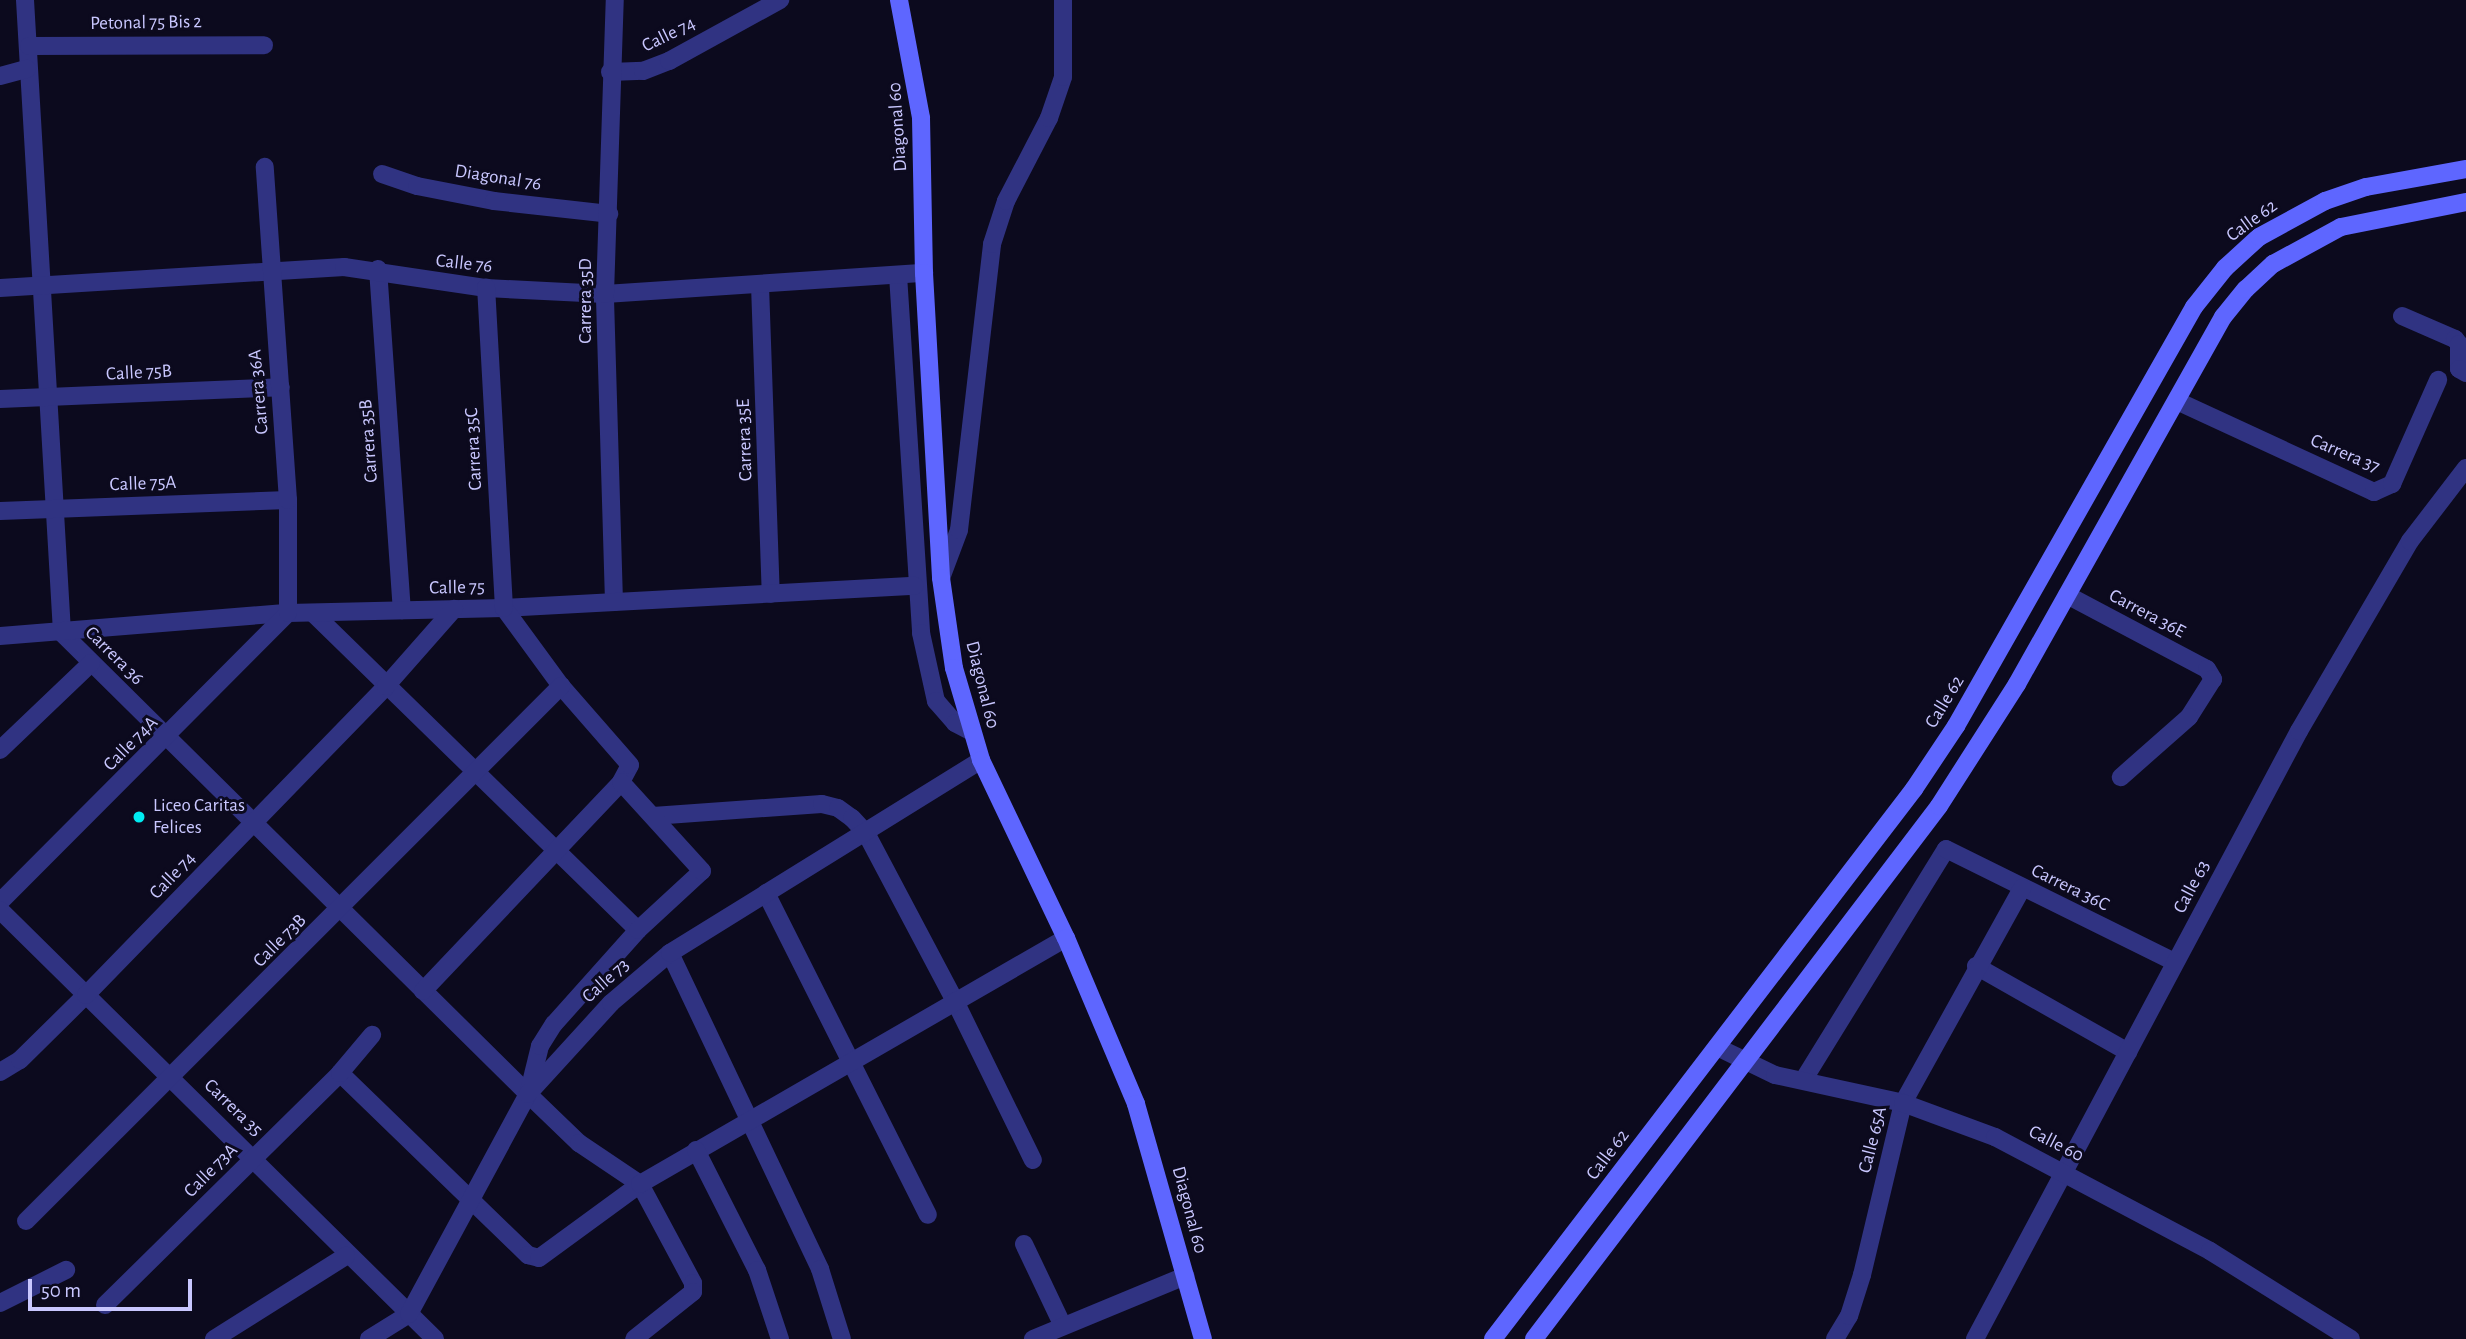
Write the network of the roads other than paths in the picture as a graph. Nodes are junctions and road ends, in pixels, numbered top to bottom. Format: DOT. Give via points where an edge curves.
graph roads {
  1 [pos="25,0"];
  2 [pos="615,0"];
  3 [pos="780,0"];
  4 [pos="900,0"];
  5 [pos="1063,0"];
  6 [pos="264,45"];
  7 [pos="29,46"];
  8 [pos="27,69"];
  9 [pos="610,72"];
  10 [pos="0,76"];
  11 [pos="265,167"];
  12 [pos="2466,169"];
  13 [pos="382,174"];
  14 [pos="2466,202"];
  15 [pos="609,214"];
  16 [pos="379,270"];
  17 [pos="269,271"];
  18 [pos="924,274"];
  19 [pos="898,275"];
  20 [pos="44,285"];
  21 [pos="760,285"];
  22 [pos="0,288"];
  23 [pos="485,288"];
  24 [pos="605,293"];
  25 [pos="2402,316"];
  26 [pos="2466,373"];
  27 [pos="2438,380"];
  28 [pos="281,387"];
  29 [pos="47,398"];
  30 [pos="0,399"];
  31 [pos="2177,401"];
  32 [pos="2466,468"];
  33 [pos="288,500"];
  34 [pos="53,508"];
  35 [pos="0,511"];
  36 [pos="941,578"];
  37 [pos="914,586"];
  38 [pos="771,594"];
  39 [pos="2067,595"];
  40 [pos="614,602"];
  41 [pos="503,608"];
  42 [pos="402,610"];
  43 [pos="454,610"];
  44 [pos="288,613"];
  45 [pos="313,613"];
  46 [pos="62,633"];
  47 [pos="0,636"];
  48 [pos="91,663"];
  49 [pos="386,686"];
  50 [pos="561,686"];
  51 [pos="972,732"];
  52 [pos="167,739"];
  53 [pos="0,750"];
  54 [pos="981,760"];
  55 [pos="473,774"];
  56 [pos="625,777"];
  57 [pos="2121,777"];
  58 [pos="653,816"];
  59 [pos="254,822"];
  60 [pos="866,833"];
  61 [pos="554,849"];
  62 [pos="2022,888"];
  63 [pos="766,893"];
  64 [pos="0,902"];
  65 [pos="342,909"];
  66 [pos="0,910"];
  67 [pos="638,930"];
  68 [pos="1066,938"];
  69 [pos="670,953"];
  70 [pos="2175,962"];
  71 [pos="1976,966"];
  72 [pos="423,991"];
  73 [pos="86,995"];
  74 [pos="955,1002"];
  75 [pos="372,1035"];
  76 [pos="1717,1047"];
  77 [pos="2128,1052"];
  78 [pos="853,1060"];
  79 [pos="1745,1065"];
  80 [pos="0,1072"];
  81 [pos="340,1073"];
  82 [pos="172,1079"];
  83 [pos="1804,1079"];
  84 [pos="528,1094"];
  85 [pos="1903,1103"];
  86 [pos="749,1120"];
  87 [pos="696,1150"];
  88 [pos="255,1157"];
  89 [pos="1033,1160"];
  90 [pos="2062,1169"];
  91 [pos="640,1184"];
  92 [pos="473,1201"];
  93 [pos="928,1215"];
  94 [pos="26,1221"];
  95 [pos="1024,1244"];
  96 [pos="346,1256"];
  97 [pos="66,1270"];
  98 [pos="1185,1276"];
  99 [pos="0,1303"];
  100 [pos="105,1305"];
  101 [pos="409,1314"];
  102 [pos="1062,1324"];
  103 [pos="645,1336"];
  104 [pos="214,1339"];
  105 [pos="369,1339"];
  106 [pos="435,1339"];
  107 [pos="780,1339"];
  108 [pos="842,1339"];
  109 [pos="1033,1339"];
  110 [pos="1203,1339"];
  111 [pos="1493,1339"];
  112 [pos="1534,1339"];
  113 [pos="1835,1339"];
  114 [pos="1975,1339"];
  115 [pos="2351,1339"];
  1 -- 7 [label="street, Carrera 36"];
  2 -- 9 [label="street, Carrera 35D"];
  3 -- 9 [label="street, Calle 74" via="669,61 643,71"];
  4 -- 18 [label="main road, Diagonal 60" via="921,118"];
  5 -- 36 [label="street" via="1063,77 1049,118 1006,201 992,244 959,530"];
  6 -- 7 [label="street, Petonal 75 Bis 2"];
  7 -- 8 [label="street, Carrera 36"];
  8 -- 10 [label="street"];
  8 -- 20 [label="street, Carrera 36"];
  9 -- 15 [label="street, Carrera 35D"];
  11 -- 17 [label="street, Carrera 36A"];
  12 -- 76 [label="main road, Calle 62" via="2366,187 2325,201 2259,237 2225,268 2194,307 1956,726 1874,844"];
  13 -- 15 [label="street, Diagonal 76" via="494,201"];
  14 -- 31 [label="main road" via="2341,228 2273,264 2223,317"];
  15 -- 24 [label="street, Carrera 35D"];
  16 -- 17 [label="street, Calle 76"];
  16 -- 23 [label="street, Calle 76"];
  16 -- 42 [label="street, Carrera 35B"];
  17 -- 20 [label="street, Calle 76"];
  17 -- 28 [label="street, Carrera 36A"];
  18 -- 19 [label="street, Calle 76"];
  18 -- 36 [label="main road, Diagonal 60"];
  19 -- 21 [label="street, Calle 76"];
  19 -- 37 [label="street"];
  20 -- 22 [label="street, Calle 76"];
  20 -- 29 [label="street, Carrera 36"];
  21 -- 24 [label="street, Calle 76"];
  21 -- 38 [label="street, Carrera 35E"];
  23 -- 24 [label="street, Calle 76"];
  23 -- 41 [label="street, Carrera 35C"];
  24 -- 40 [label="street, Carrera 35D"];
  25 -- 26 [label="street" via="2455,340 2459,369"];
  27 -- 31 [label="street, Carrera 37" via="2392,484 2374,492"];
  28 -- 29 [label="street, Calle 75B"];
  28 -- 33 [label="street, Carrera 36A"];
  29 -- 30 [label="street, Calle 75B"];
  29 -- 34 [label="street, Carrera 36"];
  31 -- 39 [label="main road"];
  32 -- 70 [label="street, Calle 63" via="2410,541 2299,732"];
  33 -- 34 [label="street, Calle 75A"];
  33 -- 44 [label="street, Carrera 36A"];
  34 -- 35 [label="street, Calle 75A"];
  34 -- 46 [label="street, Carrera 36"];
  36 -- 51 [label="main road, Diagonal 60" via="954,668"];
  37 -- 38 [label="street, Calle 75"];
  37 -- 51 [label="street" via="932,691 945,713"];
  38 -- 40 [label="street, Calle 75"];
  39 -- 57 [label="street, Carrera 36E" via="2207,669 2211,685 2189,716"];
  39 -- 79 [label="main road" via="1939,806"];
  40 -- 41 [label="street, Calle 75"];
  41 -- 43 [label="street, Calle 75"];
  41 -- 50 [label="street"];
  42 -- 43 [label="street, Calle 75"];
  42 -- 45 [label="street, Calle 75"];
  43 -- 49 [label="street, Calle 74"];
  44 -- 45 [label="street, Calle 75"];
  44 -- 46 [label="street, Calle 75"];
  44 -- 52 [label="street, Calle 74A"];
  45 -- 49 [label="street"];
  46 -- 47 [label="street, Calle 75"];
  46 -- 48 [label="street, Carrera 36"];
  48 -- 52 [label="street, Carrera 36"];
  48 -- 53 [label="street"];
  49 -- 55 [label="street"];
  49 -- 59 [label="street, Calle 74"];
  50 -- 55 [label="street, Calle 73B"];
  50 -- 56 [label="street" via="623,754 630,765"];
  51 -- 54 [label="main road, Diagonal 60"];
  52 -- 59 [label="street, Carrera 36"];
  52 -- 64 [label="street, Calle 74A"];
  54 -- 60 [label="street, Calle 73"];
  54 -- 68 [label="main road, Diagonal 60"];
  55 -- 61 [label="street"];
  55 -- 65 [label="street, Calle 73B"];
  56 -- 58 [label="street"];
  56 -- 61 [label="street"];
  58 -- 60 [label="street" via="822,804 838,808"];
  58 -- 67 [label="street" via="702,870"];
  59 -- 65 [label="street, Carrera 36"];
  59 -- 73 [label="street, Calle 74"];
  60 -- 63 [label="street, Calle 73"];
  60 -- 74 [label="street"];
  61 -- 67 [label="street"];
  61 -- 72 [label="street"];
  62 -- 70 [label="street, Carrera 36C"];
  62 -- 71 [label="street, Calle 65A"];
  62 -- 83 [label="street, Carrera 36C" via="1946,849"];
  63 -- 69 [label="street, Calle 73"];
  63 -- 78 [label="street"];
  65 -- 72 [label="street, Carrera 36"];
  65 -- 82 [label="street, Calle 73B"];
  66 -- 73 [label="street, Carrera 35"];
  67 -- 84 [label="street" via="554,1024 536,1056"];
  68 -- 74 [label="street"];
  68 -- 98 [label="main road, Diagonal 60" via="1136,1104"];
  69 -- 84 [label="street, Calle 73" via="590,1024"];
  69 -- 86 [label="street"];
  70 -- 77 [label="street, Calle 63"];
  71 -- 77 [label="street"];
  71 -- 85 [label="street, Calle 65A"];
  72 -- 84 [label="street, Carrera 36"];
  73 -- 80 [label="street, Calle 74" via="20,1060"];
  73 -- 82 [label="street, Carrera 35"];
  74 -- 78 [label="street"];
  74 -- 89 [label="street"];
  75 -- 81 [label="street, Calle 73A"];
  76 -- 79 [label="street, Calle 60"];
  76 -- 111 [label="main road, Calle 62"];
  77 -- 90 [label="street, Calle 63"];
  78 -- 86 [label="street"];
  78 -- 93 [label="street"];
  79 -- 83 [label="street, Calle 60"];
  79 -- 112 [label="main road"];
  81 -- 88 [label="street, Calle 73A"];
  81 -- 92 [label="street"];
  82 -- 88 [label="street, Carrera 35"];
  82 -- 94 [label="street, Calle 73B"];
  83 -- 85 [label="street, Calle 60"];
  84 -- 91 [label="street, Carrera 36" via="579,1143"];
  84 -- 92 [label="street, Calle 73"];
  85 -- 90 [label="street, Calle 60" via="1995,1137"];
  85 -- 113 [label="street, Calle 65A" via="1862,1275 1849,1316"];
  86 -- 87 [label="street"];
  86 -- 108 [label="street" via="820,1269"];
  87 -- 91 [label="street"];
  87 -- 107 [label="street" via="757,1270"];
  88 -- 96 [label="street, Carrera 35"];
  88 -- 100 [label="street, Calle 73A"];
  90 -- 114 [label="street, Calle 63"];
  90 -- 115 [label="street, Calle 60" via="2210,1251"];
  91 -- 92 [label="street" via="539,1258 528,1255"];
  91 -- 103 [label="street" via="693,1283 693,1292"];
  92 -- 101 [label="street, Calle 73"];
  95 -- 102 [label="street"];
  96 -- 101 [label="street, Carrera 35"];
  96 -- 104 [label="street"];
  97 -- 99 [label="street"];
  98 -- 102 [label="street"];
  98 -- 110 [label="main road, Diagonal 60"];
  101 -- 105 [label="street, Calle 73"];
  101 -- 106 [label="street, Carrera 35"];
  102 -- 109 [label="street"];
}
